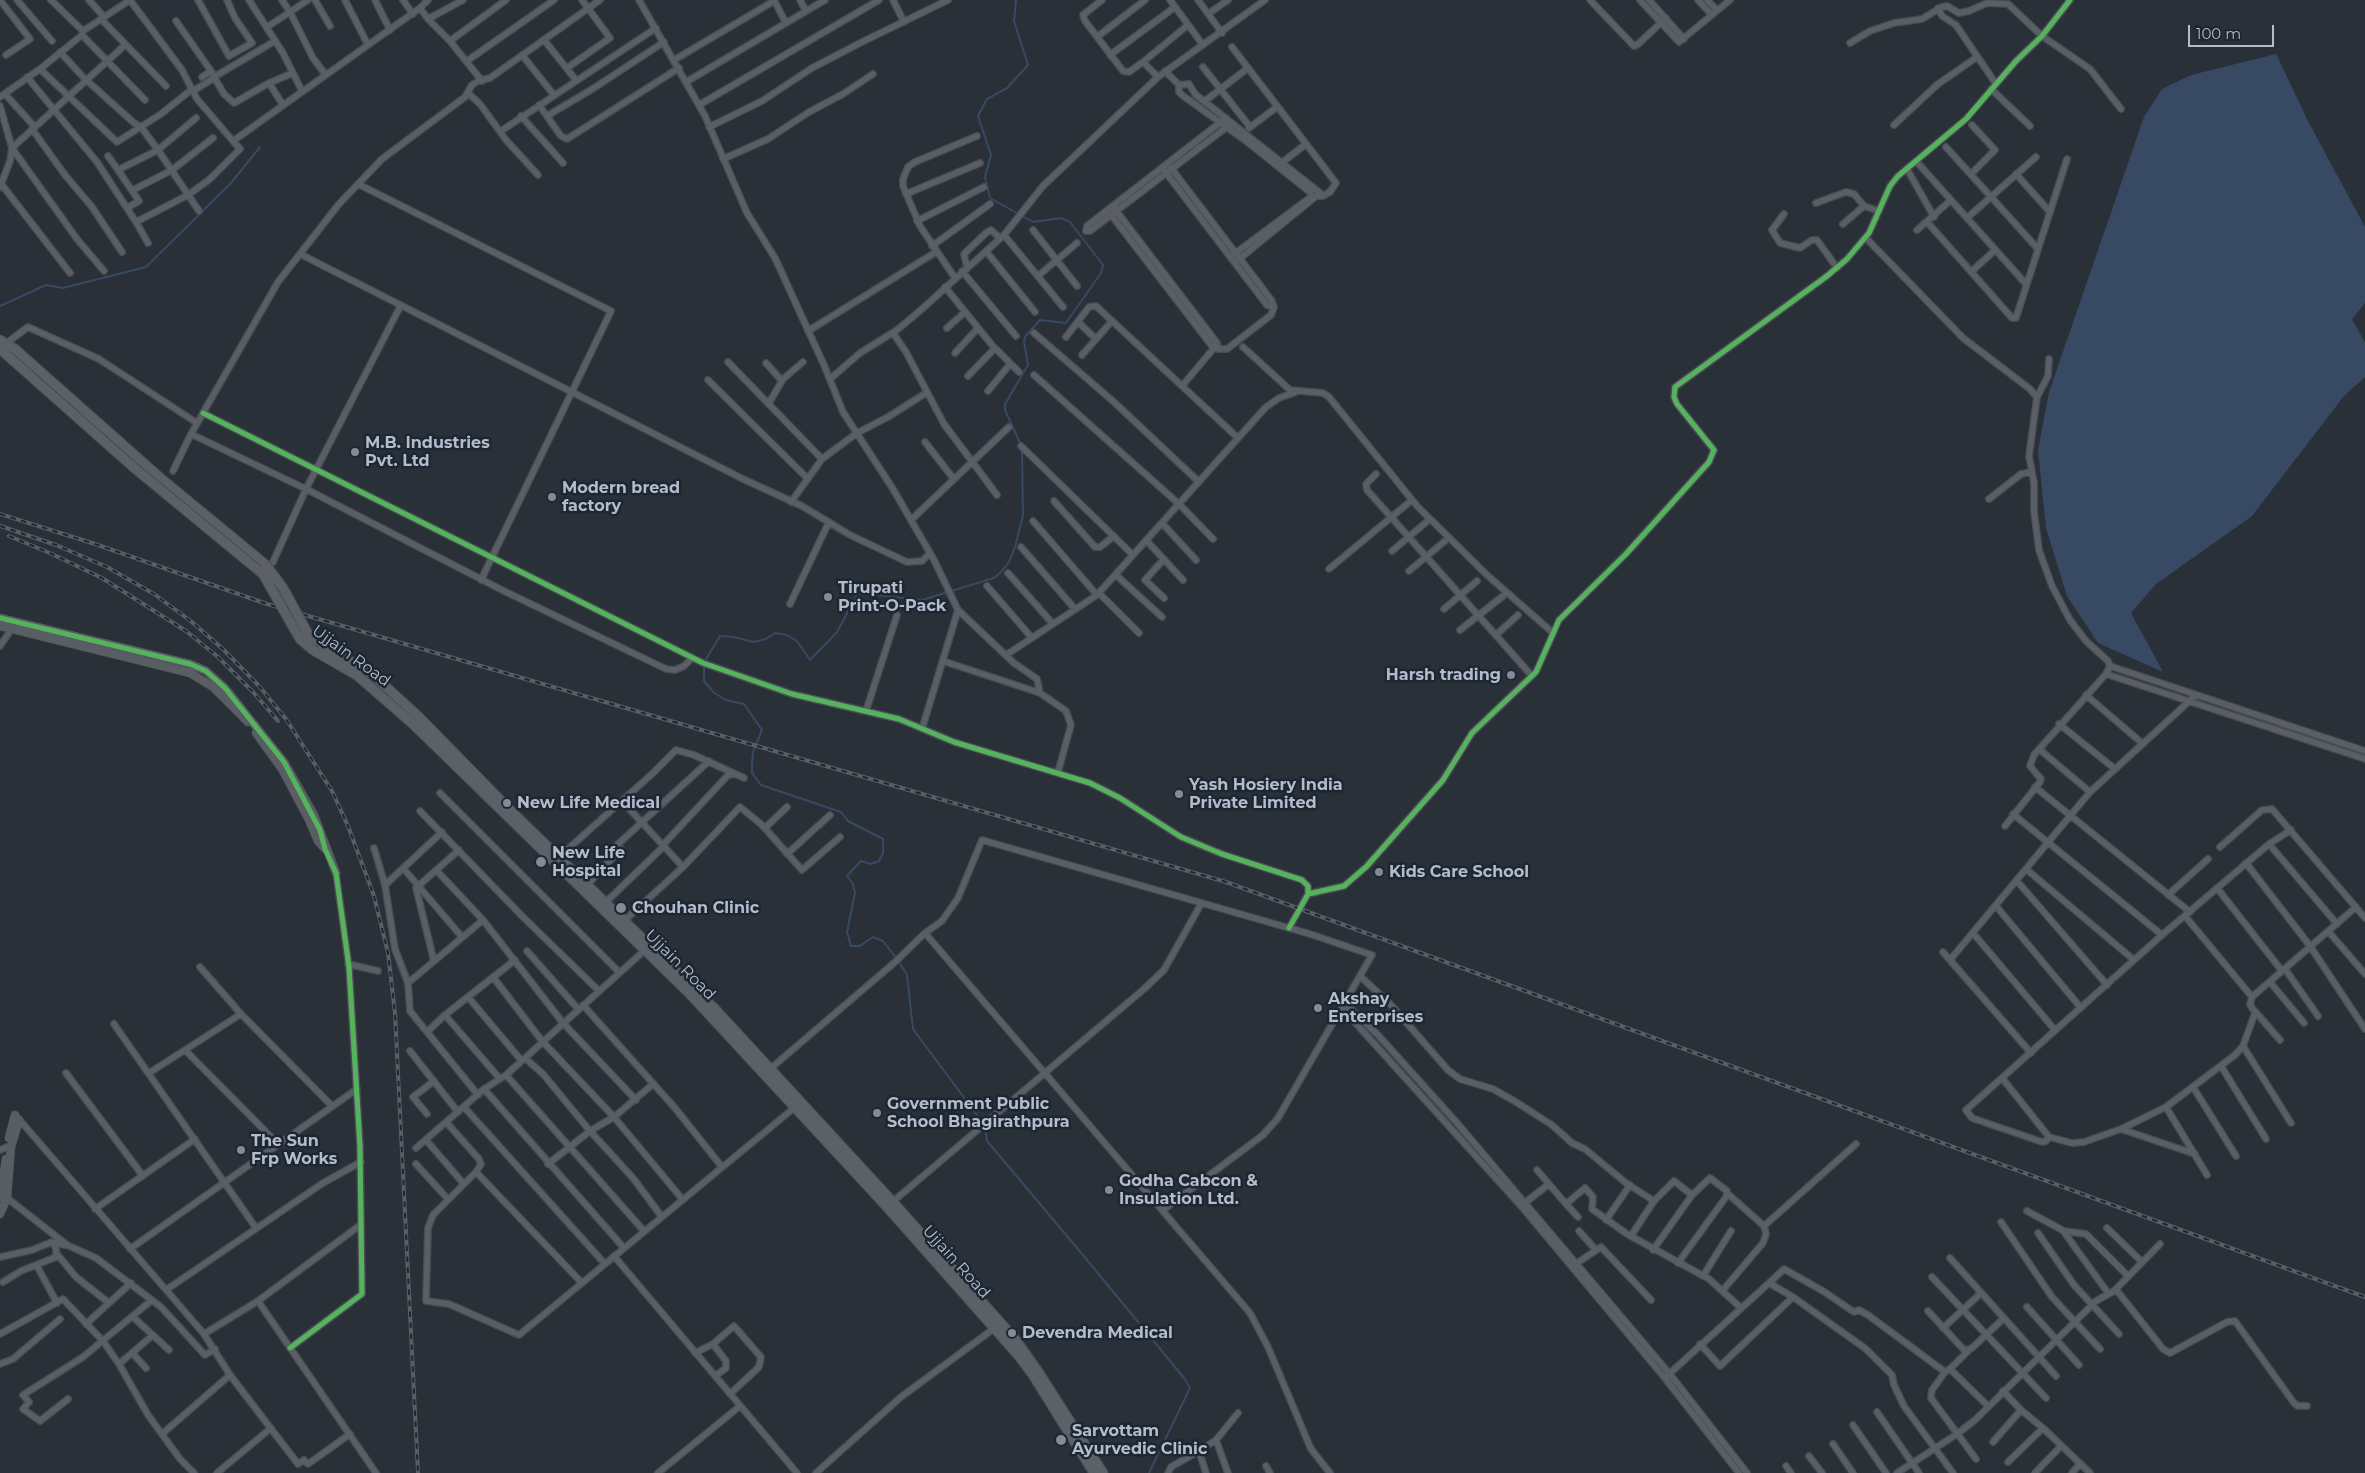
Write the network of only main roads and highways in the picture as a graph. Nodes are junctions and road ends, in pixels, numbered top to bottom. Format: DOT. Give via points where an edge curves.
graph roads {
  1 [pos="2,345"];
  2 [pos="12,353"];
  3 [pos="415,720"];
  4 [pos="491,796"];
  5 [pos="890,1204"];
  6 [pos="998,1324"];
  7 [pos="1094,1473"];
  8 [pos="1103,1473"];
  1 -- 2 [label="main road"];
  2 -- 3 [label="main road, bridge" via="266,565 315,640 372,674"];
  2 -- 3 [label="main road, Ujjain Road, bridge" via="132,466 263,574 300,639 358,676"];
  3 -- 4 [label="main road, Ujjain Road"];
  3 -- 4 [label="main road, Ujjain Road" via="481,779"];
  4 -- 5 [label="main road, Ujjain Road" via="689,993 794,1108"];
  4 -- 5 [label="main road, Ujjain Road" via="715,1009"];
  5 -- 6 [label="main road, Ujjain Road"];
  6 -- 7 [label="main road, Ujjain Road"];
  6 -- 8 [label="main road, Ujjain Road" via="1037,1370"];
}
